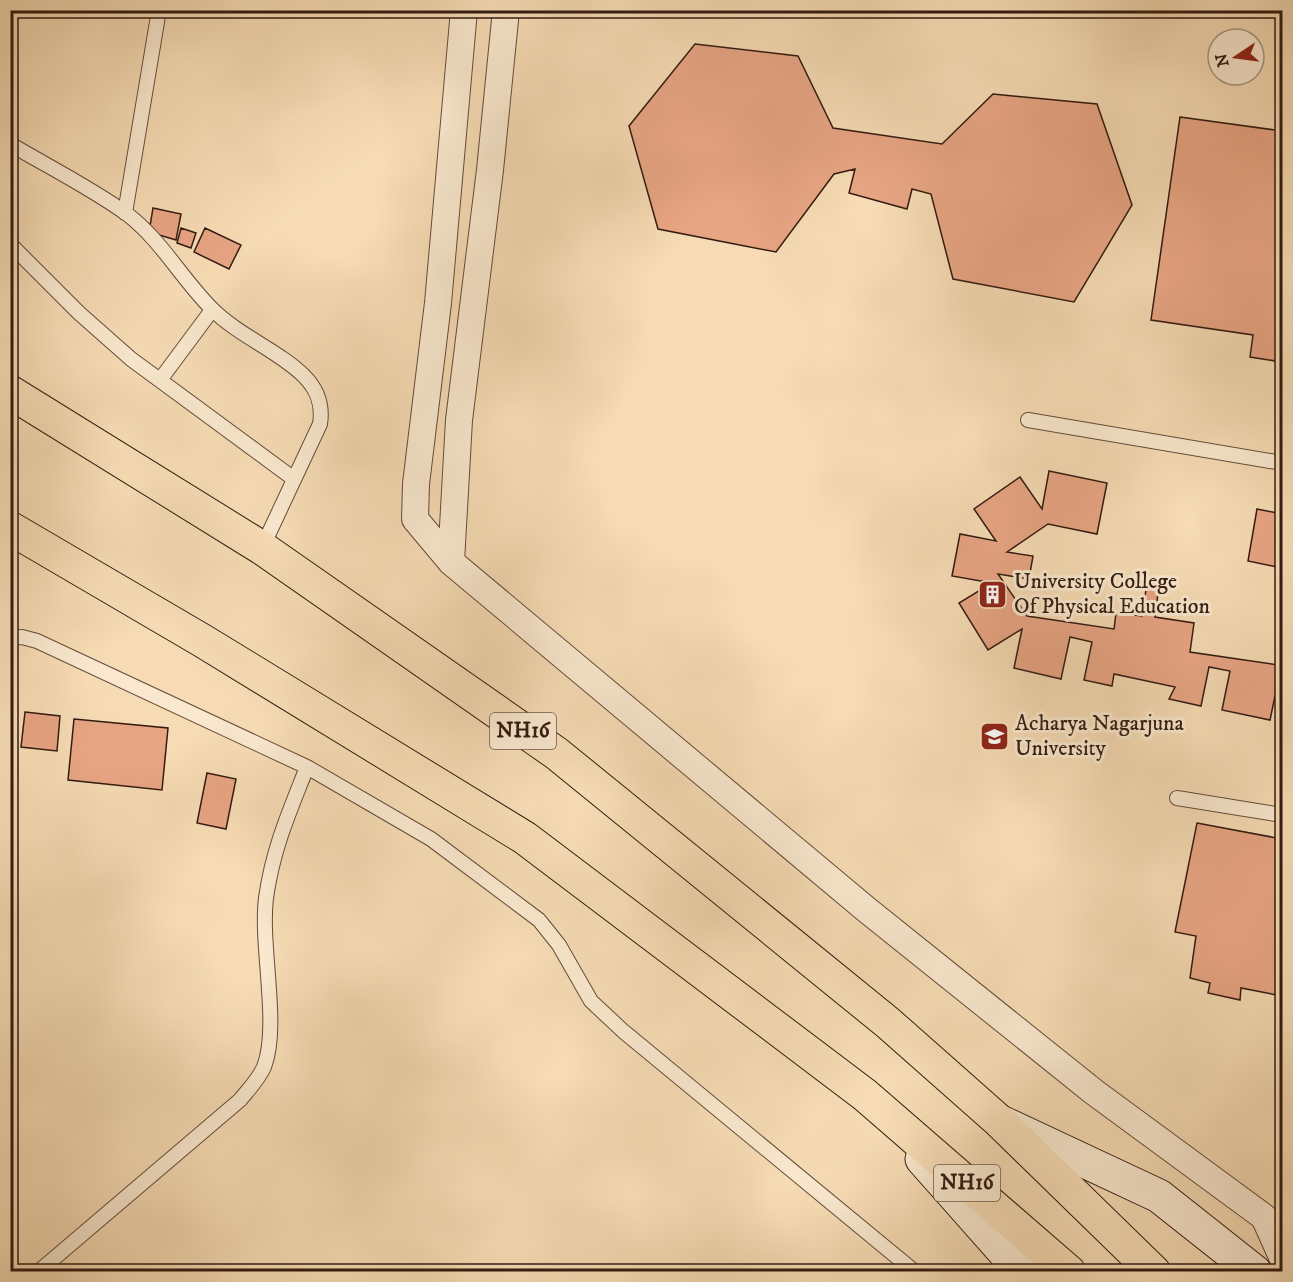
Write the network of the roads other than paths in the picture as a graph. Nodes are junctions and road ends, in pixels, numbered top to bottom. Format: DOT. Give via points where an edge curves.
graph roads {
  1 [pos="159,10"];
  2 [pos="464,10"];
  3 [pos="506,10"];
  4 [pos="10,144"];
  5 [pos="125,213"];
  6 [pos="10,244"];
  7 [pos="212,310"];
  8 [pos="160,380"];
  9 [pos="10,392"];
  10 [pos="1029,420"];
  11 [pos="1282,463"];
  12 [pos="294,480"];
  13 [pos="10,528"];
  14 [pos="262,548"];
  15 [pos="451,562"];
  16 [pos="10,638"];
  17 [pos="307,768"];
  18 [pos="1178,798"];
  19 [pos="1282,815"];
  20 [pos="865,1095"];
  21 [pos="999,1121"];
  22 [pos="1282,1257"];
  23 [pos="38,1272"];
  24 [pos="915,1272"];
  25 [pos="1022,1272"];
  26 [pos="1069,1272"];
  27 [pos="1154,1272"];
  28 [pos="1255,1272"];
  1 -- 5 [label="lane"];
  2 -- 15 [label="street" via="415,519"];
  3 -- 15 [label="street" via="459,420"];
  4 -- 5 [label="lane"];
  5 -- 7 [label="lane" via="149,232"];
  6 -- 8 [label="lane" via="79,314"];
  7 -- 8 [label="lane"];
  7 -- 12 [label="lane" via="303,375 316,392 323,408 320,424"];
  8 -- 12 [label="lane"];
  9 -- 14 [label="highway, NH16"];
  10 -- 11 [label="lane"];
  12 -- 14 [label="lane"];
  13 -- 20 [label="highway, NH16" via="525,838"];
  14 -- 21 [label="highway, NH16" via="556,753 887,1022"];
  15 -- 22 [label="street" via="895,932 1095,1092 1264,1217"];
  16 -- 17 [label="lane" via="37,641"];
  17 -- 23 [label="lane" via="275,849 266,900 270,1034 264,1065 256,1081 240,1100"];
  17 -- 24 [label="lane" via="430,839 539,920 559,945 591,1001 623,1031"];
  18 -- 19 [label="lane"];
  20 -- 25 [label="main road"];
  20 -- 26 [label="highway, NH16"];
  21 -- 27 [label="highway, NH16"];
  21 -- 28 [label="main road" via="1159,1196"];
}
